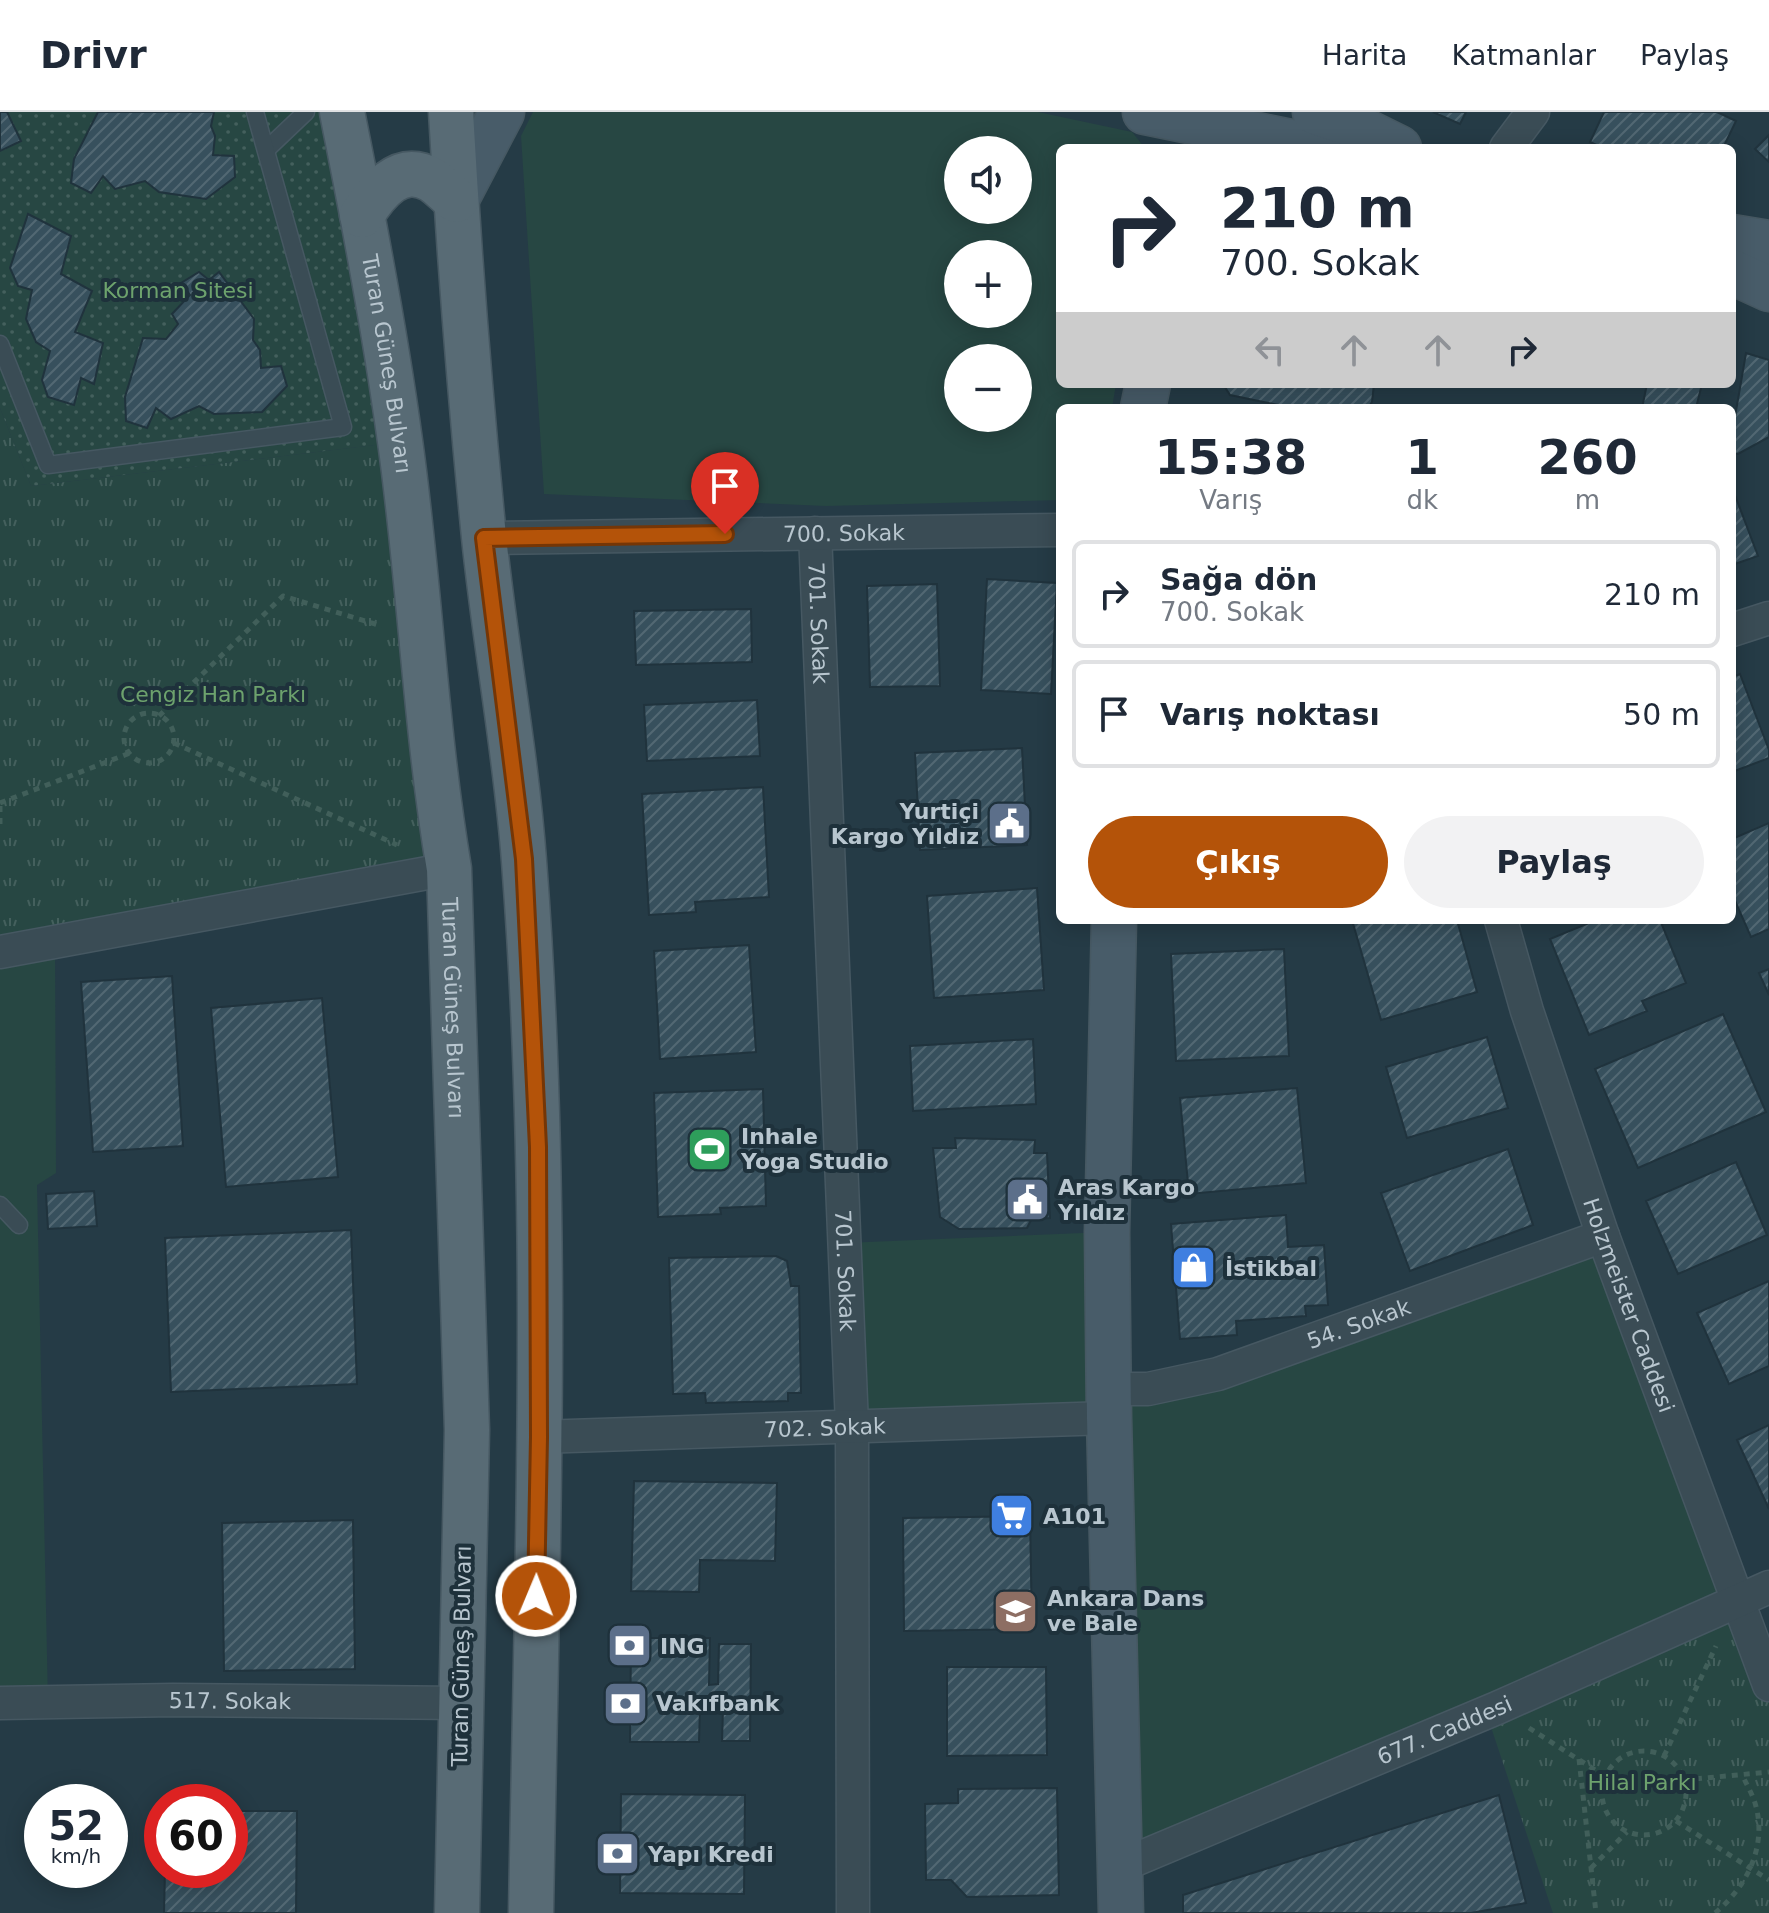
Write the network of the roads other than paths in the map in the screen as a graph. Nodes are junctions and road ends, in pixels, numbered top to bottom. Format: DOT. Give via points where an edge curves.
graph roads {
  1 [pos="255,112"];
  2 [pos="306,112"];
  3 [pos="342,112"];
  4 [pos="451,112"];
  5 [pos="502,112"];
  6 [pos="1145,112"];
  7 [pos="1315,112"];
  8 [pos="1533,112"];
  9 [pos="1199,128"];
  10 [pos="1296,144"];
  11 [pos="1391,144"];
  12 [pos="1509,144"];
  13 [pos="266,150"];
  14 [pos="456,200"];
  15 [pos="362,215"];
  16 [pos="1736,238"];
  17 [pos="1769,243"];
  18 [pos="1736,274"];
  19 [pos="1769,289"];
  20 [pos="0,344"];
  21 [pos="1056,530"];
  22 [pos="815,533"];
  23 [pos="484,538"];
  24 [pos="1769,618"];
  25 [pos="1736,629"];
  26 [pos="449,869"];
  27 [pos="1114,924"];
  28 [pos="1502,924"];
  29 [pos="0,952"];
  30 [pos="0,1205"];
  31 [pos="19,1225"];
  32 [pos="1603,1236"];
  33 [pos="1109,1404"];
  34 [pos="852,1425"];
  35 [pos="539,1437"];
  36 [pos="1769,1587"];
  37 [pos="1737,1601"];
  38 [pos="1769,1685"];
  39 [pos="0,1703"];
  40 [pos="460,1703"];
  41 [pos="1118,1867"];
  42 [pos="457,1913"];
  43 [pos="531,1913"];
  44 [pos="853,1913"];
  45 [pos="1121,1913"];
  1 -- 13 [label="lane"];
  2 -- 13 [label="lane"];
  3 -- 15 [label="main road, Turan Güneş Bulvarı"];
  4 -- 14 [label="main road"];
  5 -- 14 [label="main road"];
  6 -- 9 [label="main road"];
  7 -- 11 [label="main road"];
  8 -- 12 [label="street"];
  9 -- 10 [label="main road"];
  13 -- 20 [label="lane" via="343,427 48,465"];
  14 -- 15 [label="main road" via="433,180 417,174 397,177 377,191"];
  14 -- 23 [label="main road"];
  15 -- 26 [label="main road, Turan Güneş Bulvarı" via="400,442 434,782"];
  16 -- 17 [label="main road"];
  18 -- 19 [label="main road"];
  21 -- 22 [label="street, 700. Sokak"];
  22 -- 23 [label="street, 700. Sokak"];
  22 -- 34 [label="street, 701. Sokak"];
  23 -- 35 [label="main road" via="524,859 538,1147"];
  24 -- 25 [label="street"];
  26 -- 29 [label="street"];
  26 -- 40 [label="main road, Turan Güneş Bulvarı" via="467,1430"];
  27 -- 33 [label="main road"];
  28 -- 32 [label="street, Holzmeister Caddesi"];
  30 -- 31 [label="lane"];
  32 -- 33 [label="street, 54. Sokak" via="1218,1374 1148,1389"];
  32 -- 37 [label="street, Holzmeister Caddesi"];
  33 -- 34 [label="street, 702. Sokak"];
  33 -- 41 [label="main road"];
  34 -- 35 [label="street, 702. Sokak"];
  34 -- 44 [label="street, 701. Sokak"];
  35 -- 43 [label="main road"];
  36 -- 37 [label="street, 677. Caddesi"];
  37 -- 38 [label="street, Holzmeister Caddesi"];
  37 -- 41 [label="street, 677. Caddesi"];
  39 -- 40 [label="street, 517. Sokak"];
  40 -- 42 [label="main road, Turan Güneş Bulvarı"];
  41 -- 45 [label="main road"];
}
